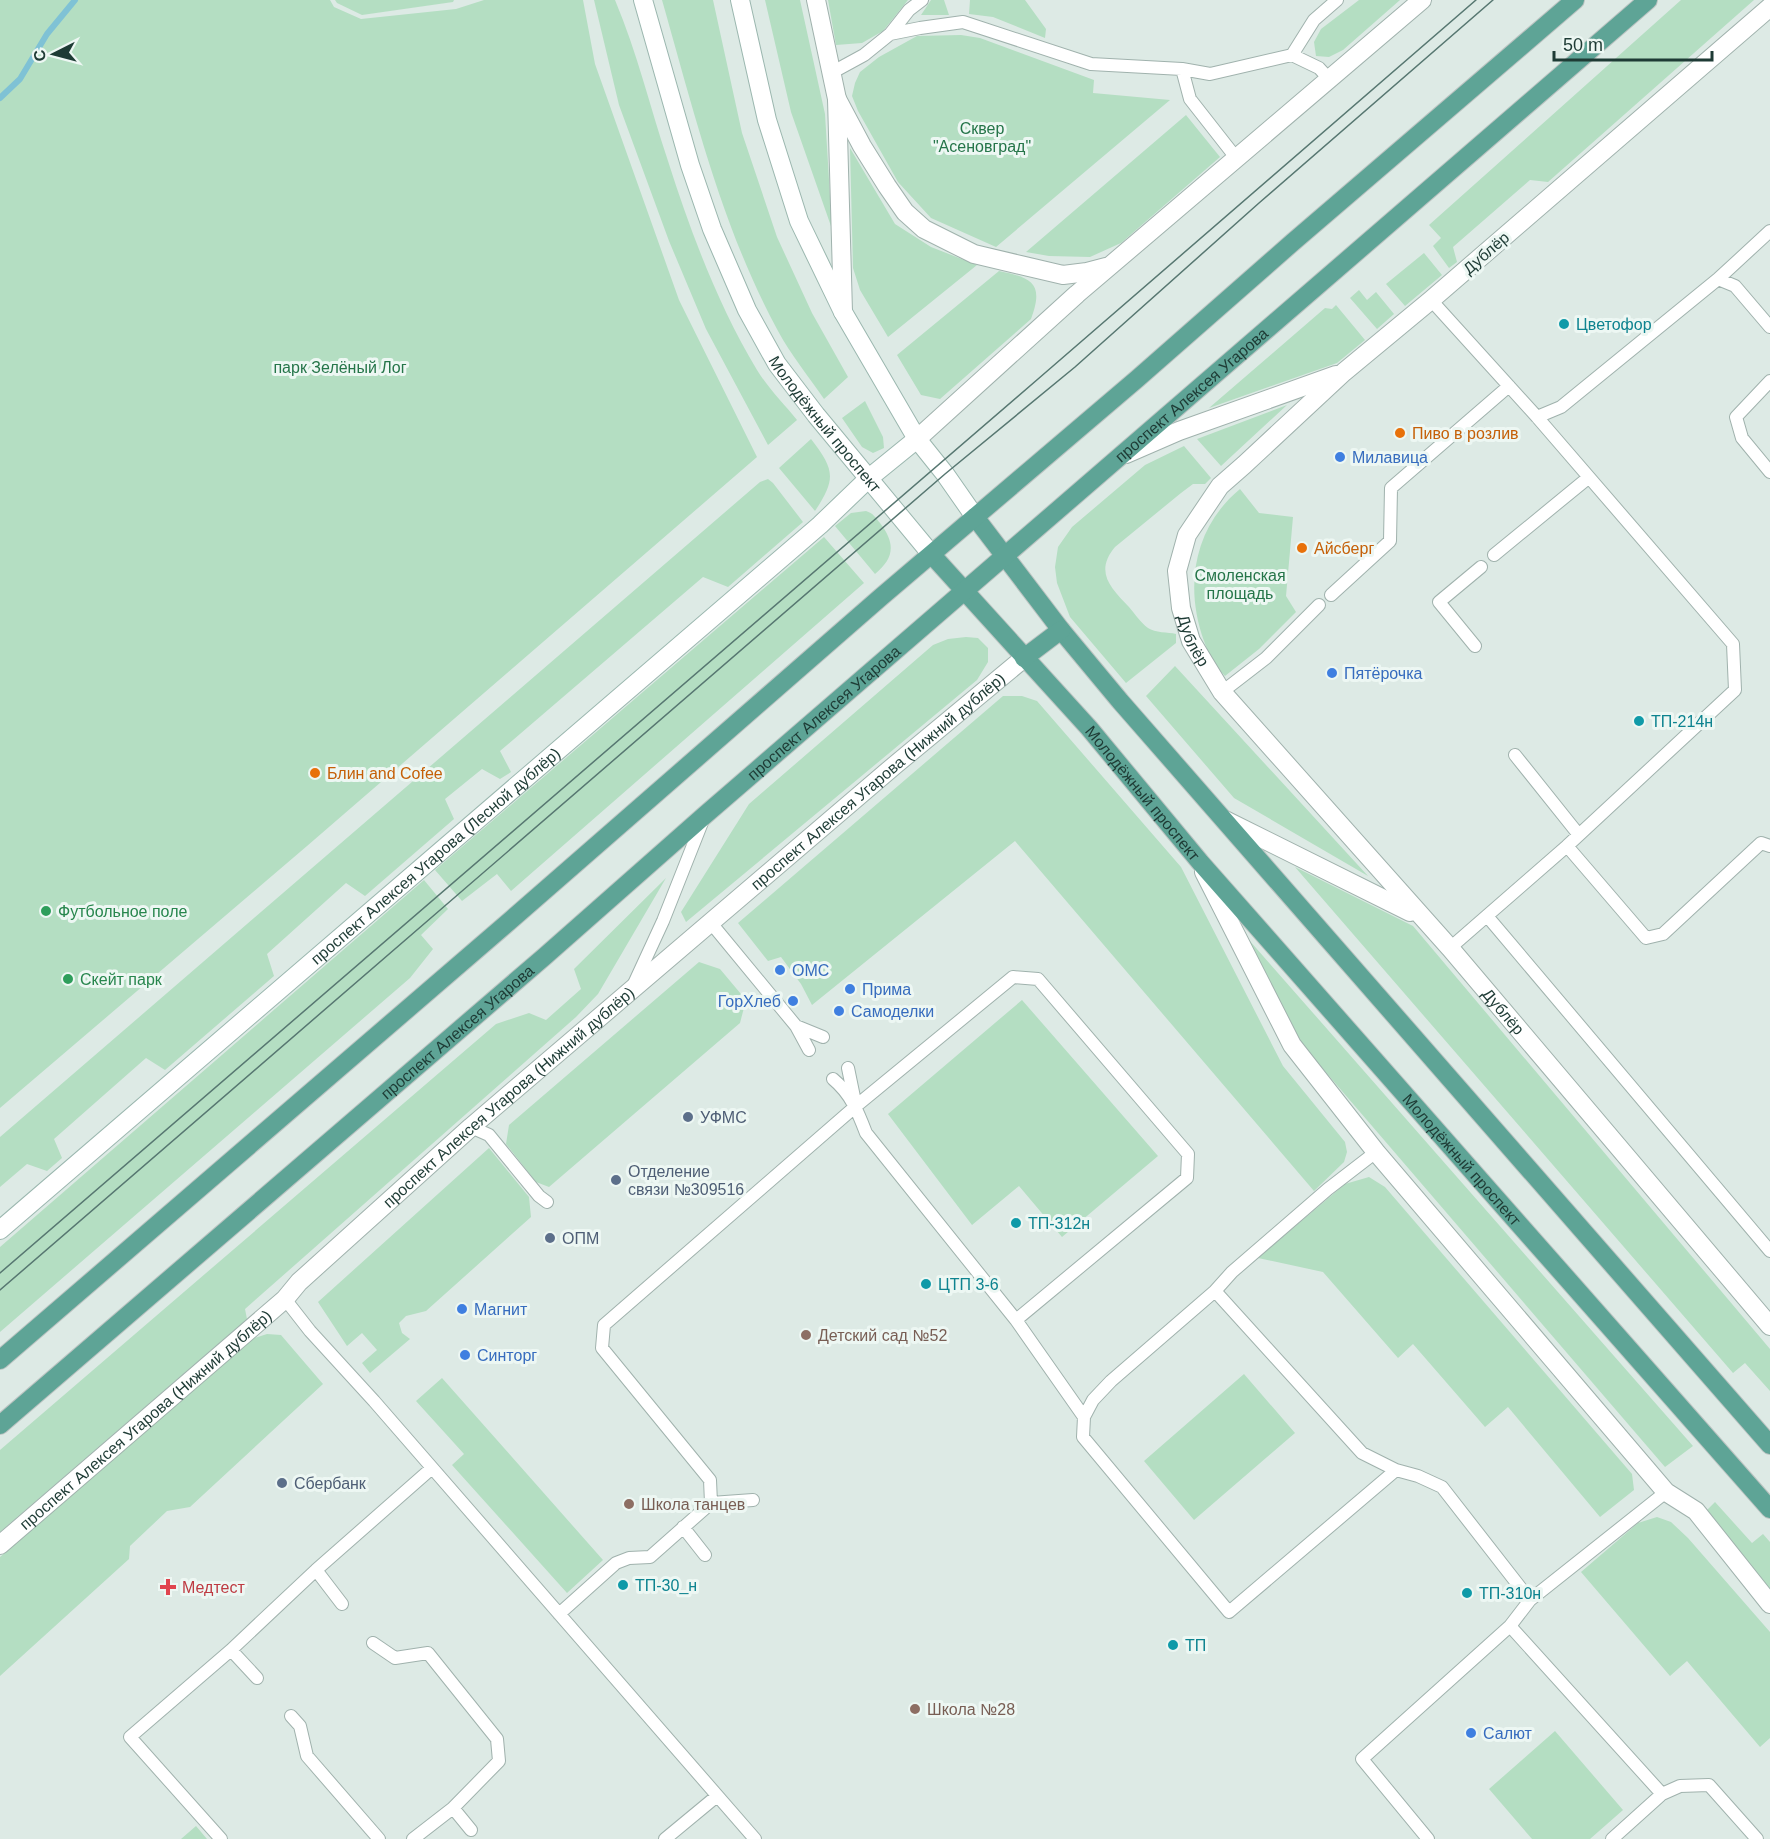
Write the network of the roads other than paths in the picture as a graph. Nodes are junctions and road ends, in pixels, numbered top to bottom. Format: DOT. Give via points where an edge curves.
graph roads {
  1 [pos="643,0"];
  2 [pos="740,0"];
  3 [pos="816,0"];
  4 [pos="922,0"];
  5 [pos="1337,0"];
  6 [pos="1422,0"];
  7 [pos="1575,0"];
  8 [pos="1648,0"];
  9 [pos="1770,7"];
  10 [pos="890,34"];
  11 [pos="1292,55"];
  12 [pos="1182,69"];
  13 [pos="831,73"];
  14 [pos="1330,80"];
  15 [pos="837,99"];
  16 [pos="1237,159"];
  17 [pos="1770,231"];
  18 [pos="1111,265"];
  19 [pos="1718,279"];
  20 [pos="1431,300"];
  21 [pos="843,312"];
  22 [pos="1770,327"];
  23 [pos="1344,372"];
  24 [pos="1770,381"];
  25 [pos="1509,386"];
  26 [pos="1537,417"];
  27 [pos="917,440"];
  28 [pos="1118,457"];
  29 [pos="1770,471"];
  30 [pos="869,478"];
  31 [pos="1588,478"];
  32 [pos="975,517"];
  33 [pos="932,555"];
  34 [pos="1494,555"];
  35 [pos="1005,557"];
  36 [pos="1481,567"];
  37 [pos="966,590"];
  38 [pos="1331,595"];
  39 [pos="1319,605"];
  40 [pos="1061,630"];
  41 [pos="1475,646"];
  42 [pos="1024,658"];
  43 [pos="1222,693"];
  44 [pos="1515,755"];
  45 [pos="705,815"];
  46 [pos="1225,820"];
  47 [pos="1579,835"];
  48 [pos="1567,846"];
  49 [pos="1770,846"];
  50 [pos="1200,862"];
  51 [pos="1420,916"];
  52 [pos="1487,916"];
  53 [pos="711,923"];
  54 [pos="1450,948"];
  55 [pos="631,990"];
  56 [pos="796,1026"];
  57 [pos="823,1037"];
  58 [pos="809,1050"];
  59 [pos="848,1068"];
  60 [pos="833,1079"];
  61 [pos="856,1106"];
  62 [pos="471,1126"];
  63 [pos="1376,1152"];
  64 [pos="547,1202"];
  65 [pos="0,1230"];
  66 [pos="1770,1251"];
  67 [pos="1215,1291"];
  68 [pos="285,1299"];
  69 [pos="1016,1320"];
  70 [pos="1770,1326"];
  71 [pos="0,1360"];
  72 [pos="1084,1417"];
  73 [pos="0,1425"];
  74 [pos="1770,1445"];
  75 [pos="432,1468"];
  76 [pos="1396,1470"];
  77 [pos="1666,1492"];
  78 [pos="753,1500"];
  79 [pos="711,1503"];
  80 [pos="1770,1509"];
  81 [pos="683,1527"];
  82 [pos="0,1545"];
  83 [pos="705,1555"];
  84 [pos="316,1570"];
  85 [pos="1530,1600"];
  86 [pos="342,1604"];
  87 [pos="1770,1604"];
  88 [pos="559,1614"];
  89 [pos="1510,1626"];
  90 [pos="373,1643"];
  91 [pos="231,1650"];
  92 [pos="257,1678"];
  93 [pos="291,1716"];
  94 [pos="1662,1794"];
  95 [pos="717,1796"];
  96 [pos="453,1808"];
  97 [pos="471,1830"];
  98 [pos="221,1839"];
  99 [pos="379,1839"];
  100 [pos="412,1839"];
  101 [pos="664,1839"];
  102 [pos="755,1839"];
  103 [pos="1428,1839"];
  104 [pos="1612,1839"];
  105 [pos="1757,1839"];
  1 -- 30 [label="street, Молодёжный проспект" via="711,229 747,310 777,364"];
  2 -- 21 [label="street" via="767,120 799,221"];
  3 -- 13 [label="street"];
  4 -- 10 [label="lane" via="909,9"];
  5 -- 11 [label="lane" via="1314,20"];
  6 -- 14 [label="street, проспект Алексея Угарова (Лесной дублёр)"];
  7 -- 32 [label="main road"];
  8 -- 28 [label="main road, проспект Алексея Угарова"];
  9 -- 20 [label="street, Дублёр"];
  10 -- 12 [label="lane" via="963,22 1091,64"];
  10 -- 13 [label="lane" via="864,55"];
  11 -- 12 [label="lane" via="1210,74"];
  11 -- 14 [label="lane" via="1319,68"];
  12 -- 16 [label="lane" via="1190,99"];
  13 -- 15 [label="street"];
  14 -- 16 [label="street, проспект Алексея Угарова (Лесной дублёр)"];
  15 -- 18 [label="street" via="887,186 905,212 924,229 974,254 1062,274"];
  15 -- 21 [label="street"];
  16 -- 18 [label="street, проспект Алексея Угарова (Лесной дублёр)"];
  17 -- 19 [label="lane"];
  18 -- 27 [label="street, проспект Алексея Угарова (Лесной дублёр)"];
  19 -- 22 [label="lane" via="1735,286"];
  19 -- 26 [label="lane" via="1561,407"];
  20 -- 23 [label="street, Дублёр"];
  20 -- 25 [label="lane"];
  21 -- 27 [label="street"];
  23 -- 28 [label="street"];
  23 -- 43 [label="street, Дублёр" via="1220,486 1187,535 1178,572 1181,608 1191,641"];
  24 -- 29 [label="lane" via="1736,417 1742,438"];
  25 -- 26 [label="lane"];
  25 -- 38 [label="lane" via="1390,488 1390,541"];
  26 -- 31 [label="lane"];
  27 -- 30 [label="street, проспект Алексея Угарова (Лесной дублёр)"];
  27 -- 32 [label="street"];
  28 -- 35 [label="main road, проспект Алексея Угарова"];
  30 -- 33 [label="street, Молодёжный проспект"];
  30 -- 65 [label="street, проспект Алексея Угарова (Лесной дублёр)" via="820,525"];
  31 -- 34 [label="lane"];
  31 -- 47 [label="lane" via="1733,644 1735,690"];
  32 -- 33 [label="main road"];
  32 -- 35 [label="main road"];
  33 -- 37 [label="main road, Молодёжный проспект"];
  33 -- 71 [label="main road"];
  35 -- 37 [label="main road, проспект Алексея Угарова"];
  35 -- 40 [label="main road"];
  36 -- 41 [label="lane" via="1438,602"];
  37 -- 42 [label="main road, Молодёжный проспект"];
  37 -- 45 [label="main road, проспект Алексея Угарова"];
  39 -- 43 [label="lane" via="1266,658"];
  40 -- 42 [label="main road"];
  40 -- 46 [label="main road"];
  42 -- 50 [label="main road, Молодёжный проспект" via="1089,728"];
  42 -- 53 [label="street, проспект Алексея Угарова (Нижний дублёр)"];
  43 -- 51 [label="street, Дублёр"];
  44 -- 47 [label="lane"];
  45 -- 55 [label="lane"];
  45 -- 73 [label="main road, проспект Алексея Угарова"];
  46 -- 51 [label="street"];
  46 -- 74 [label="main road"];
  47 -- 48 [label="lane"];
  48 -- 49 [label="lane" via="1646,938 1663,934 1761,843"];
  48 -- 52 [label="lane"];
  50 -- 63 [label="street" via="1292,1045"];
  50 -- 80 [label="main road, Молодёжный проспект"];
  51 -- 54 [label="street, Дублёр"];
  52 -- 54 [label="lane"];
  52 -- 66 [label="lane"];
  53 -- 55 [label="street, проспект Алексея Угарова (Нижний дублёр)"];
  53 -- 56 [label="lane"];
  54 -- 70 [label="street, Дублёр"];
  55 -- 62 [label="street, проспект Алексея Угарова (Нижний дублёр)"];
  56 -- 57 [label="lane"];
  56 -- 58 [label="lane"];
  59 -- 61 [label="lane"];
  60 -- 61 [label="lane"];
  61 -- 69 [label="lane" via="866,1133"];
  61 -- 69 [label="lane" via="1013,977 1038,979 1188,1154 1187,1178"];
  61 -- 79 [label="lane" via="604,1325 602,1348 710,1479"];
  62 -- 64 [label="lane" via="489,1135"];
  62 -- 68 [label="street, проспект Алексея Угарова (Нижний дублёр)"];
  63 -- 67 [label="lane" via="1232,1272"];
  63 -- 77 [label="street"];
  67 -- 72 [label="lane" via="1111,1381"];
  67 -- 76 [label="lane" via="1362,1453"];
  68 -- 75 [label="lane"];
  68 -- 82 [label="street, проспект Алексея Угарова (Нижний дублёр)"];
  69 -- 72 [label="lane"];
  72 -- 76 [label="lane" via="1083,1437 1229,1612"];
  75 -- 84 [label="lane"];
  75 -- 88 [label="lane"];
  76 -- 85 [label="lane" via="1442,1486"];
  77 -- 85 [label="lane"];
  77 -- 87 [label="street" via="1696,1511"];
  78 -- 79 [label="lane"];
  79 -- 81 [label="lane"];
  81 -- 83 [label="lane"];
  81 -- 88 [label="lane" via="650,1557 616,1563"];
  84 -- 86 [label="lane"];
  84 -- 91 [label="lane"];
  85 -- 89 [label="lane"];
  88 -- 95 [label="lane"];
  89 -- 94 [label="lane"];
  89 -- 103 [label="lane" via="1362,1759"];
  90 -- 96 [label="lane" via="395,1658 428,1653 497,1738 499,1761"];
  91 -- 92 [label="lane"];
  91 -- 98 [label="lane" via="130,1737"];
  93 -- 99 [label="lane" via="300,1726 307,1756"];
  94 -- 104 [label="lane"];
  94 -- 105 [label="lane" via="1680,1786 1709,1785"];
  95 -- 101 [label="lane"];
  95 -- 102 [label="lane"];
  96 -- 97 [label="lane"];
  96 -- 100 [label="lane"];
}
